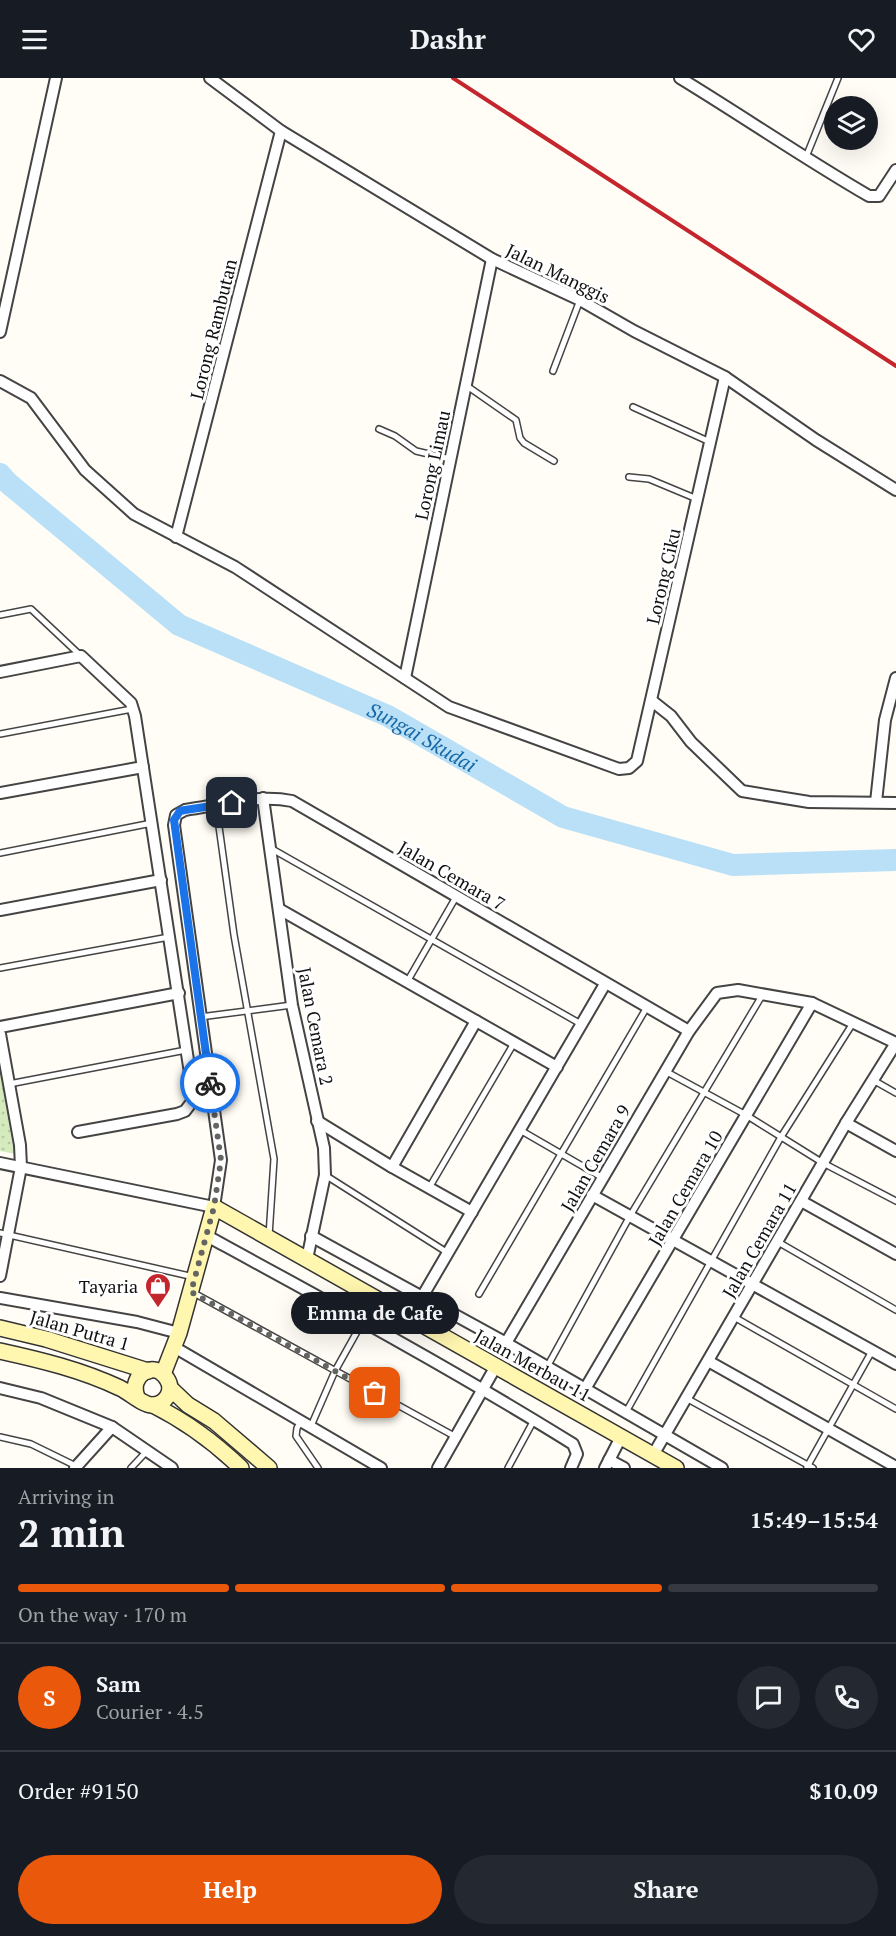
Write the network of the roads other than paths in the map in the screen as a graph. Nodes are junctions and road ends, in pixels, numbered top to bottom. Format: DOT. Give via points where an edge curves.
graph roads {
  1 [pos="56,78"];
  2 [pos="210,78"];
  3 [pos="680,78"];
  4 [pos="838,78"];
  5 [pos="281,131"];
  6 [pos="806,159"];
  7 [pos="896,170"];
  8 [pos="492,258"];
  9 [pos="580,300"];
  10 [pos="0,332"];
  11 [pos="553,371"];
  12 [pos="725,377"];
  13 [pos="0,381"];
  14 [pos="466,385"];
  15 [pos="633,407"];
  16 [pos="379,429"];
  17 [pos="710,442"];
  18 [pos="450,459"];
  19 [pos="554,461"];
  20 [pos="629,477"];
  21 [pos="896,490"];
  22 [pos="697,499"];
  23 [pos="176,537"];
  24 [pos="0,615"];
  25 [pos="81,656"];
  26 [pos="0,672"];
  27 [pos="405,678"];
  28 [pos="896,678"];
  29 [pos="652,701"];
  30 [pos="134,709"];
  31 [pos="0,734"];
  32 [pos="143,767"];
  33 [pos="0,793"];
  34 [pos="263,798"];
  35 [pos="876,802"];
  36 [pos="896,803"];
  37 [pos="216,805"];
  38 [pos="152,823"];
  39 [pos="270,848"];
  40 [pos="0,853"];
  41 [pos="161,880"];
  42 [pos="456,897"];
  43 [pos="0,909"];
  44 [pos="279,909"];
  45 [pos="170,937"];
  46 [pos="432,938"];
  47 [pos="0,968"];
  48 [pos="407,982"];
  49 [pos="605,984"];
  50 [pos="179,993"];
  51 [pos="763,994"];
  52 [pos="812,1003"];
  53 [pos="292,1005"];
  54 [pos="646,1007"];
  55 [pos="247,1011"];
  56 [pos="200,1017"];
  57 [pos="476,1021"];
  58 [pos="854,1022"];
  59 [pos="581,1024"];
  60 [pos="0,1027"];
  61 [pos="689,1030"];
  62 [pos="0,1034"];
  63 [pos="514,1042"];
  64 [pos="896,1043"];
  65 [pos="188,1050"];
  66 [pos="557,1067"];
  67 [pos="665,1071"];
  68 [pos="873,1080"];
  69 [pos="9,1084"];
  70 [pos="704,1094"];
  71 [pos="896,1094"];
  72 [pos="746,1115"];
  73 [pos="317,1121"];
  74 [pos="846,1123"];
  75 [pos="519,1130"];
  76 [pos="78,1132"];
  77 [pos="782,1137"];
  78 [pos="896,1151"];
  79 [pos="561,1153"];
  80 [pos="0,1162"];
  81 [pos="823,1162"];
  82 [pos="21,1167"];
  83 [pos="392,1167"];
  84 [pos="325,1175"];
  85 [pos="603,1178"];
  86 [pos="429,1188"];
  87 [pos="592,1195"];
  88 [pos="896,1201"];
  89 [pos="801,1202"];
  90 [pos="214,1207"];
  91 [pos="472,1212"];
  92 [pos="630,1216"];
  93 [pos="4,1234"];
  94 [pos="207,1236"];
  95 [pos="311,1236"];
  96 [pos="269,1238"];
  97 [pos="673,1240"];
  98 [pos="778,1242"];
  99 [pos="448,1253"];
  100 [pos="896,1254"];
  101 [pos="307,1259"];
  102 [pos="712,1262"];
  103 [pos="0,1276"];
  104 [pos="193,1284"];
  105 [pos="753,1285"];
  106 [pos="479,1294"];
  107 [pos="422,1297"];
  108 [pos="0,1298"];
  109 [pos="896,1310"];
  110 [pos="734,1317"];
  111 [pos="363,1321"];
  112 [pos="0,1328"];
  113 [pos="176,1340"];
  114 [pos="506,1343"];
  115 [pos="872,1350"];
  116 [pos="0,1351"];
  117 [pos="708,1360"];
  118 [pos="896,1364"];
  119 [pos="496,1366"];
  120 [pos="547,1367"];
  121 [pos="335,1371"];
  122 [pos="160,1377"];
  123 [pos="853,1384"];
  124 [pos="0,1388"];
  125 [pos="585,1389"];
  126 [pos="483,1390"];
  127 [pos="137,1397"];
  128 [pos="686,1398"];
  129 [pos="153,1405"];
  130 [pos="896,1409"];
  131 [pos="626,1412"];
  132 [pos="534,1420"];
  133 [pos="306,1424"];
  134 [pos="112,1427"];
  135 [pos="828,1428"];
  136 [pos="664,1434"];
  137 [pos="0,1437"];
  138 [pos="456,1437"];
  139 [pos="621,1437"];
  140 [pos="147,1450"];
  141 [pos="653,1455"];
  142 [pos="607,1464"];
  143 [pos="75,1467"];
  144 [pos="809,1467"];
  145 [pos="896,1467"];
  146 [pos="131,1468"];
  147 [pos="172,1468"];
  148 [pos="241,1468"];
  149 [pos="269,1468"];
  150 [pos="318,1468"];
  151 [pos="381,1468"];
  152 [pos="438,1468"];
  153 [pos="508,1468"];
  154 [pos="570,1468"];
  155 [pos="624,1468"];
  156 [pos="676,1468"];
  157 [pos="722,1468"];
  1 -- 10 [label="street"];
  2 -- 5 [label="street, Jalan Manggis"];
  3 -- 6 [label="street"];
  4 -- 6 [label="lane"];
  5 -- 8 [label="street, Jalan Manggis"];
  5 -- 23 [label="street, Lorong Rambutan"];
  6 -- 7 [label="street" via="872,197 882,193"];
  8 -- 9 [label="street, Jalan Manggis"];
  8 -- 14 [label="street, Lorong Limau"];
  9 -- 11 [label="lane"];
  9 -- 12 [label="street, Jalan Manggis"];
  12 -- 17 [label="street, Lorong Ciku"];
  12 -- 21 [label="street, Jalan Manggis"];
  13 -- 23 [label="street" via="31,398 85,470 134,514"];
  14 -- 18 [label="street, Lorong Limau"];
  14 -- 19 [label="lane" via="516,420 524,443"];
  15 -- 17 [label="lane"];
  16 -- 18 [label="lane" via="420,453"];
  17 -- 22 [label="street, Lorong Ciku"];
  18 -- 27 [label="street, Lorong Limau"];
  20 -- 22 [label="lane" via="649,479"];
  22 -- 29 [label="street, Lorong Ciku"];
  23 -- 27 [label="street" via="235,567"];
  24 -- 25 [label="lane" via="31,609"];
  25 -- 26 [label="street"];
  25 -- 30 [label="street"];
  27 -- 29 [label="street, Lorong Ciku" via="449,707 619,769 630,768 637,761"];
  28 -- 35 [label="street" via="885,720"];
  29 -- 35 [label="street" via="742,792 809,802"];
  30 -- 31 [label="lane"];
  30 -- 32 [label="street"];
  32 -- 33 [label="street"];
  32 -- 38 [label="street"];
  34 -- 37 [label="street, Jalan Cemara 7"];
  34 -- 39 [label="street, Jalan Cemara 2"];
  34 -- 42 [label="street, Jalan Cemara 7" via="292,801"];
  35 -- 36 [label="street"];
  37 -- 55 [label="lane"];
  37 -- 56 [label="street, Jalan Cemara 7" via="185,810 176,815 174,825"];
  38 -- 40 [label="lane"];
  38 -- 41 [label="street"];
  39 -- 44 [label="street, Jalan Cemara 2"];
  39 -- 46 [label="lane"];
  41 -- 43 [label="street"];
  41 -- 45 [label="street"];
  42 -- 46 [label="lane"];
  42 -- 49 [label="street, Jalan Cemara 7"];
  44 -- 48 [label="street"];
  44 -- 53 [label="street, Jalan Cemara 2"];
  45 -- 47 [label="lane"];
  45 -- 50 [label="street"];
  46 -- 48 [label="lane"];
  46 -- 59 [label="lane"];
  48 -- 57 [label="street"];
  49 -- 54 [label="street, Jalan Cemara 7"];
  49 -- 59 [label="street"];
  50 -- 60 [label="street"];
  50 -- 65 [label="street"];
  51 -- 52 [label="street"];
  51 -- 61 [label="street, Jalan Cemara 9" via="738,990 717,993"];
  51 -- 70 [label="lane"];
  52 -- 58 [label="street"];
  52 -- 72 [label="street, Jalan Cemara 10"];
  53 -- 55 [label="lane"];
  53 -- 73 [label="street, Jalan Cemara 2"];
  54 -- 61 [label="street, Jalan Cemara 7"];
  54 -- 79 [label="lane"];
  55 -- 56 [label="lane"];
  55 -- 96 [label="lane" via="274,1159"];
  56 -- 90 [label="street" via="221,1160"];
  57 -- 63 [label="street"];
  57 -- 83 [label="street"];
  58 -- 64 [label="street"];
  58 -- 77 [label="lane"];
  59 -- 66 [label="street"];
  61 -- 67 [label="street, Jalan Cemara 9"];
  62 -- 69 [label="street"];
  63 -- 66 [label="street"];
  63 -- 86 [label="lane"];
  64 -- 68 [label="street, Jalan Cemara 11"];
  65 -- 69 [label="lane"];
  65 -- 76 [label="street" via="194,1099 185,1111"];
  66 -- 75 [label="street"];
  67 -- 70 [label="lane"];
  67 -- 85 [label="street, Jalan Cemara 9"];
  68 -- 71 [label="lane"];
  68 -- 74 [label="street, Jalan Cemara 11"];
  69 -- 82 [label="street"];
  70 -- 72 [label="lane"];
  70 -- 92 [label="lane"];
  72 -- 77 [label="lane"];
  72 -- 97 [label="street, Jalan Cemara 10"];
  73 -- 83 [label="street"];
  73 -- 84 [label="street, Jalan Cemara 2"];
  74 -- 78 [label="street"];
  74 -- 81 [label="street, Jalan Cemara 11"];
  75 -- 79 [label="lane"];
  75 -- 91 [label="street"];
  77 -- 81 [label="lane"];
  77 -- 102 [label="lane"];
  79 -- 85 [label="lane"];
  79 -- 106 [label="lane"];
  80 -- 82 [label="street"];
  81 -- 88 [label="lane"];
  81 -- 89 [label="street, Jalan Cemara 11"];
  82 -- 90 [label="street"];
  82 -- 93 [label="street"];
  83 -- 86 [label="street"];
  84 -- 95 [label="street, Jalan Cemara 2"];
  84 -- 99 [label="lane"];
  85 -- 87 [label="street, Jalan Cemara 9"];
  86 -- 91 [label="street"];
  87 -- 92 [label="street"];
  87 -- 114 [label="street, Jalan Cemara 9"];
  89 -- 98 [label="street, Jalan Cemara 11"];
  89 -- 100 [label="street"];
  90 -- 94 [label="street"];
  90 -- 96 [label="street, Jalan Merbau 11"];
  91 -- 99 [label="street"];
  92 -- 97 [label="street"];
  92 -- 120 [label="lane"];
  93 -- 103 [label="street"];
  93 -- 104 [label="lane"];
  94 -- 104 [label="street"];
  94 -- 111 [label="street"];
  95 -- 101 [label="street, Jalan Cemara 2"];
  95 -- 107 [label="street"];
  96 -- 101 [label="street, Jalan Merbau 11"];
  97 -- 102 [label="street"];
  97 -- 125 [label="street, Jalan Cemara 10"];
  98 -- 105 [label="street, Jalan Cemara 11"];
  98 -- 109 [label="lane"];
  99 -- 107 [label="street"];
  101 -- 119 [label="street, Jalan Merbau 11"];
  102 -- 105 [label="street"];
  102 -- 131 [label="lane"];
  104 -- 113 [label="street"];
  104 -- 121 [label="lane"];
  105 -- 110 [label="street, Jalan Cemara 11"];
  105 -- 115 [label="street"];
  107 -- 114 [label="street"];
  108 -- 113 [label="street" via="137,1323"];
  110 -- 117 [label="street, Jalan Cemara 11"];
  110 -- 123 [label="lane"];
  111 -- 121 [label="lane"];
  111 -- 126 [label="street"];
  112 -- 122 [label="street, Jalan Putra 1"];
  113 -- 122 [label="street"];
  113 -- 133 [label="street"];
  114 -- 120 [label="street"];
  115 -- 118 [label="street"];
  115 -- 123 [label="lane"];
  116 -- 127 [label="street" via="104,1381"];
  117 -- 128 [label="street, Jalan Cemara 11"];
  117 -- 135 [label="street"];
  119 -- 126 [label="street"];
  119 -- 139 [label="street, Jalan Merbau 11"];
  120 -- 125 [label="street"];
  121 -- 133 [label="lane"];
  121 -- 138 [label="lane"];
  122 -- 127 [label="street" via="139,1376"];
  122 -- 129 [label="street" via="169,1393"];
  122 -- 149 [label="street, Jalan Putra 1" via="188,1406 214,1421"];
  123 -- 130 [label="lane"];
  123 -- 135 [label="lane"];
  124 -- 134 [label="street" via="41,1398"];
  125 -- 131 [label="street"];
  126 -- 132 [label="street"];
  126 -- 138 [label="street"];
  127 -- 129 [label="street"];
  128 -- 136 [label="street, Jalan Cemara 11"];
  128 -- 144 [label="lane"];
  129 -- 148 [label="street" via="207,1439"];
  131 -- 136 [label="street"];
  132 -- 153 [label="lane"];
  132 -- 154 [label="street" via="576,1447"];
  133 -- 150 [label="lane" via="297,1428 296,1436"];
  133 -- 151 [label="street"];
  134 -- 140 [label="street"];
  134 -- 143 [label="street"];
  135 -- 144 [label="lane"];
  135 -- 145 [label="street"];
  136 -- 141 [label="street, Jalan Cemara 11"];
  136 -- 157 [label="street"];
  137 -- 143 [label="lane" via="31,1444"];
  138 -- 152 [label="street"];
  139 -- 141 [label="street, Jalan Merbau 11"];
  139 -- 142 [label="street"];
  140 -- 146 [label="lane"];
  140 -- 147 [label="street"];
  141 -- 156 [label="street, Jalan Merbau 11"];
  142 -- 155 [label="street"];
}
